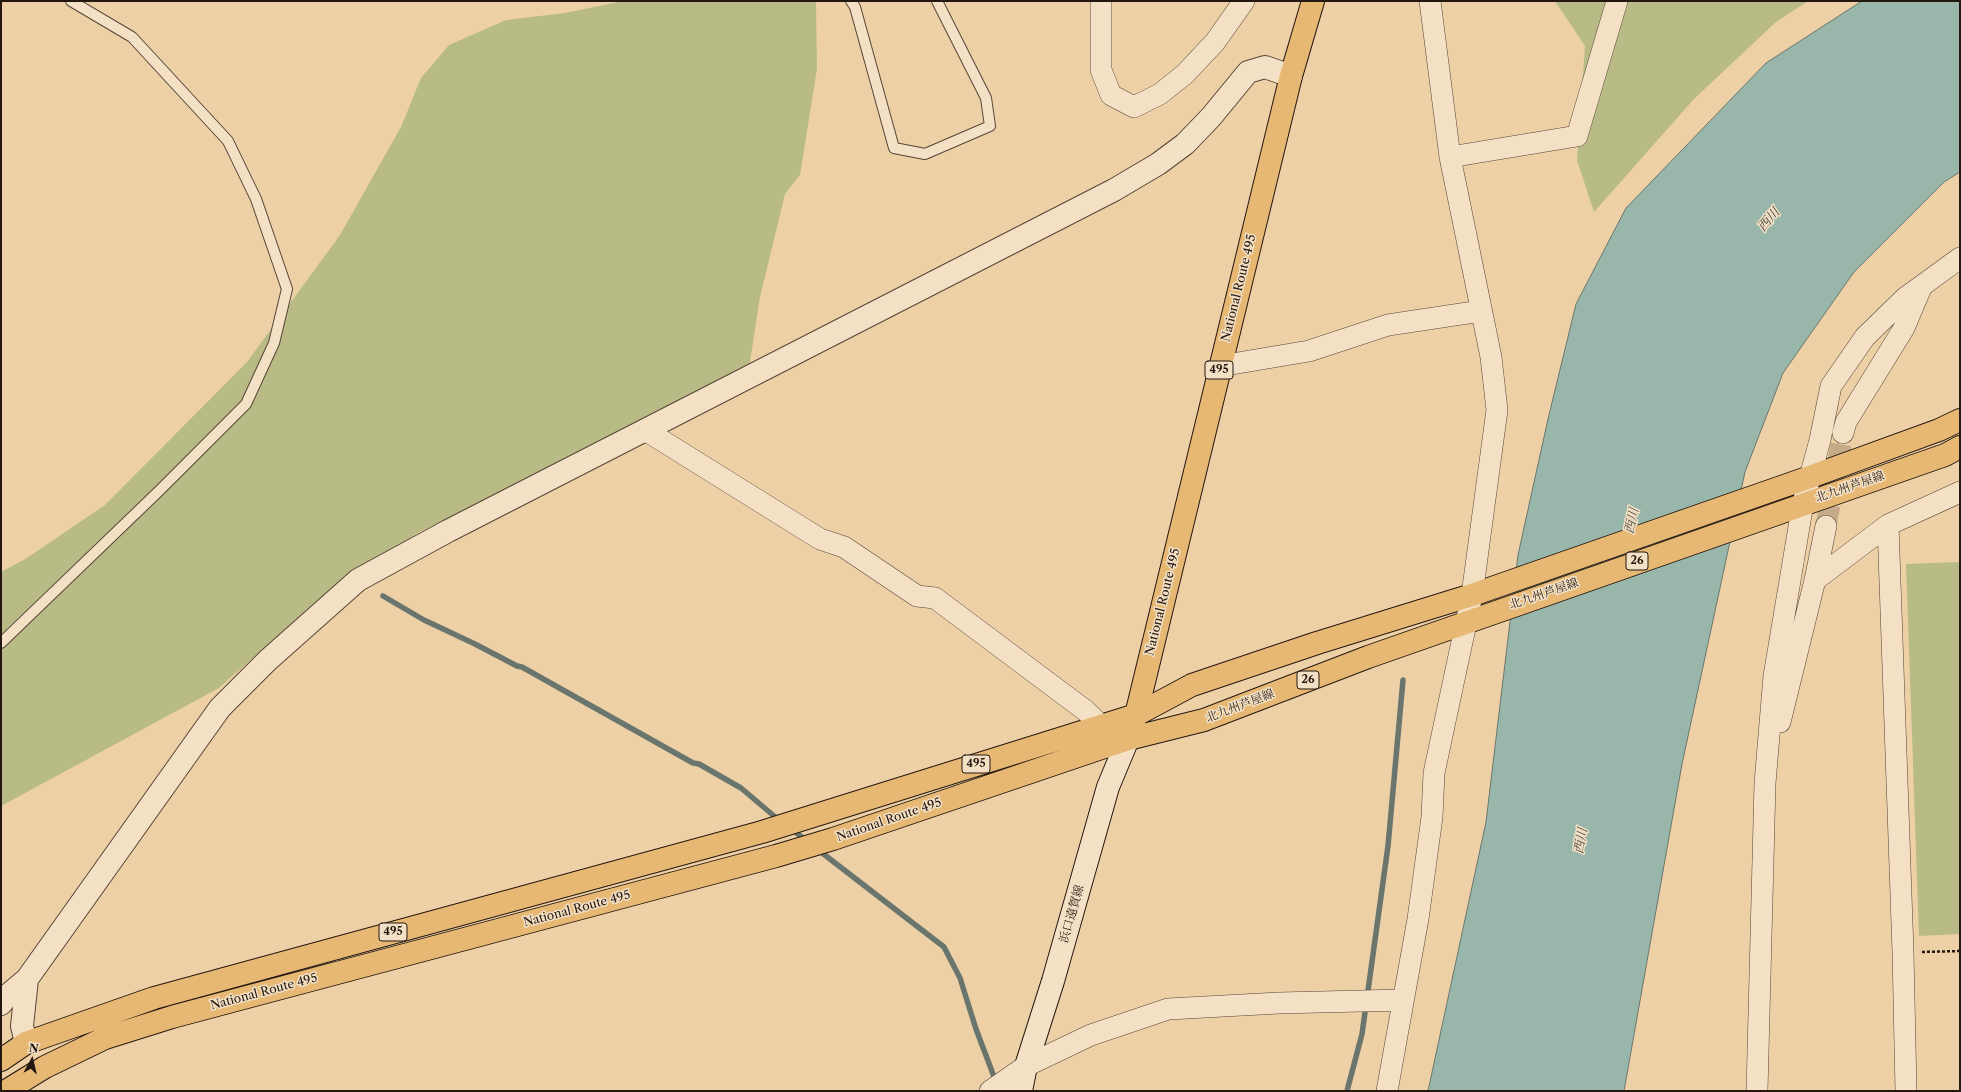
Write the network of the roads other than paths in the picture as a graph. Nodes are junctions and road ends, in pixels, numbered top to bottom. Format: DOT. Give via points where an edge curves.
graph roads {
  1 [pos="71,1"];
  2 [pos="851,1"];
  3 [pos="937,1"];
  4 [pos="1101,1"];
  5 [pos="1244,1"];
  6 [pos="1313,1"];
  7 [pos="1430,1"];
  8 [pos="1617,1"];
  9 [pos="1291,76"];
  10 [pos="1450,157"];
  11 [pos="1960,258"];
  12 [pos="1923,285"];
  13 [pos="1481,311"];
  14 [pos="1220,366"];
  15 [pos="1960,420"];
  16 [pos="645,430"];
  17 [pos="1843,433"];
  18 [pos="1960,447"];
  19 [pos="1802,480"];
  20 [pos="1960,492"];
  21 [pos="1796,505"];
  22 [pos="1888,525"];
  23 [pos="1826,526"];
  24 [pos="1815,580"];
  25 [pos="1481,592"];
  26 [pos="1477,618"];
  27 [pos="1,643"];
  28 [pos="1136,715"];
  29 [pos="1101,726"];
  30 [pos="1128,739"];
  31 [pos="1765,783"];
  32 [pos="27,978"];
  33 [pos="1403,1000"];
  34 [pos="1,1004"];
  35 [pos="26,1043"];
  36 [pos="1,1060"];
  37 [pos="1026,1066"];
  38 [pos="6,1091"];
  39 [pos="990,1091"];
  40 [pos="1021,1091"];
  41 [pos="1387,1091"];
  42 [pos="1757,1091"];
  43 [pos="1906,1091"];
  1 -- 27 [label="lane" via="132,37 228,141 256,199 287,289 274,342 246,404"];
  2 -- 3 [label="lane" via="855,7 894,148 925,154 990,126 986,98"];
  4 -- 5 [label="street" via="1101,70 1111,95 1134,107 1160,94 1185,74 1215,42"];
  6 -- 9 [label="main road, National Route 495 / 495"];
  7 -- 10 [label="street"];
  8 -- 10 [label="street" via="1577,136"];
  9 -- 14 [label="main road, National Route 495 / 495"];
  9 -- 16 [label="street" via="1265,67 1248,72 1185,144 1158,164 1114,190"];
  10 -- 13 [label="street"];
  11 -- 12 [label="street"];
  12 -- 17 [label="street" via="1904,328 1846,422"];
  12 -- 19 [label="street" via="1905,298 1865,337 1831,386 1820,440"];
  13 -- 14 [label="street" via="1388,325 1309,351"];
  13 -- 25 [label="street" via="1491,357 1497,410"];
  14 -- 28 [label="main road, National Route 495 / 495"];
  15 -- 19 [label="main road, 北九州芦屋線 / 26"];
  16 -- 29 [label="street" via="820,539 844,547 917,596 936,598 1086,711"];
  16 -- 32 [label="street" via="358,580 268,660 220,708"];
  18 -- 21 [label="main road, 北九州芦屋線 / 26"];
  19 -- 21 [label="street"];
  19 -- 25 [label="main road, 北九州芦屋線 / 26"];
  20 -- 22 [label="street"];
  21 -- 26 [label="main road, 北九州芦屋線 / 26"];
  21 -- 31 [label="street" via="1774,676"];
  22 -- 24 [label="street"];
  22 -- 43 [label="street" via="1904,952"];
  23 -- 24 [label="street"];
  24 -- 31 [label="street"];
  25 -- 26 [label="street"];
  25 -- 28 [label="main road, 北九州芦屋線 / 26" via="1192,685"];
  26 -- 30 [label="main road, 北九州芦屋線 / 26" via="1204,720"];
  26 -- 33 [label="street" via="1434,773 1432,817 1418,919"];
  28 -- 29 [label="main road, National Route 495 / 495"];
  28 -- 30 [label="main road, National Route 495 / 495"];
  29 -- 35 [label="main road, National Route 495 / 495" via="762,832 154,998"];
  30 -- 37 [label="street, 浜口遠賀線" via="1108,787"];
  30 -- 38 [label="main road, National Route 495 / 495" via="776,856 172,1017 105,1038 45,1067"];
  31 -- 42 [label="street"];
  32 -- 34 [label="street"];
  32 -- 35 [label="street" via="22,1026"];
  33 -- 37 [label="street" via="1168,1009 1091,1035"];
  33 -- 41 [label="street"];
  35 -- 36 [label="main road, National Route 495 / 495"];
  37 -- 39 [label="street"];
  37 -- 40 [label="street, 浜口遠賀線"];
}
